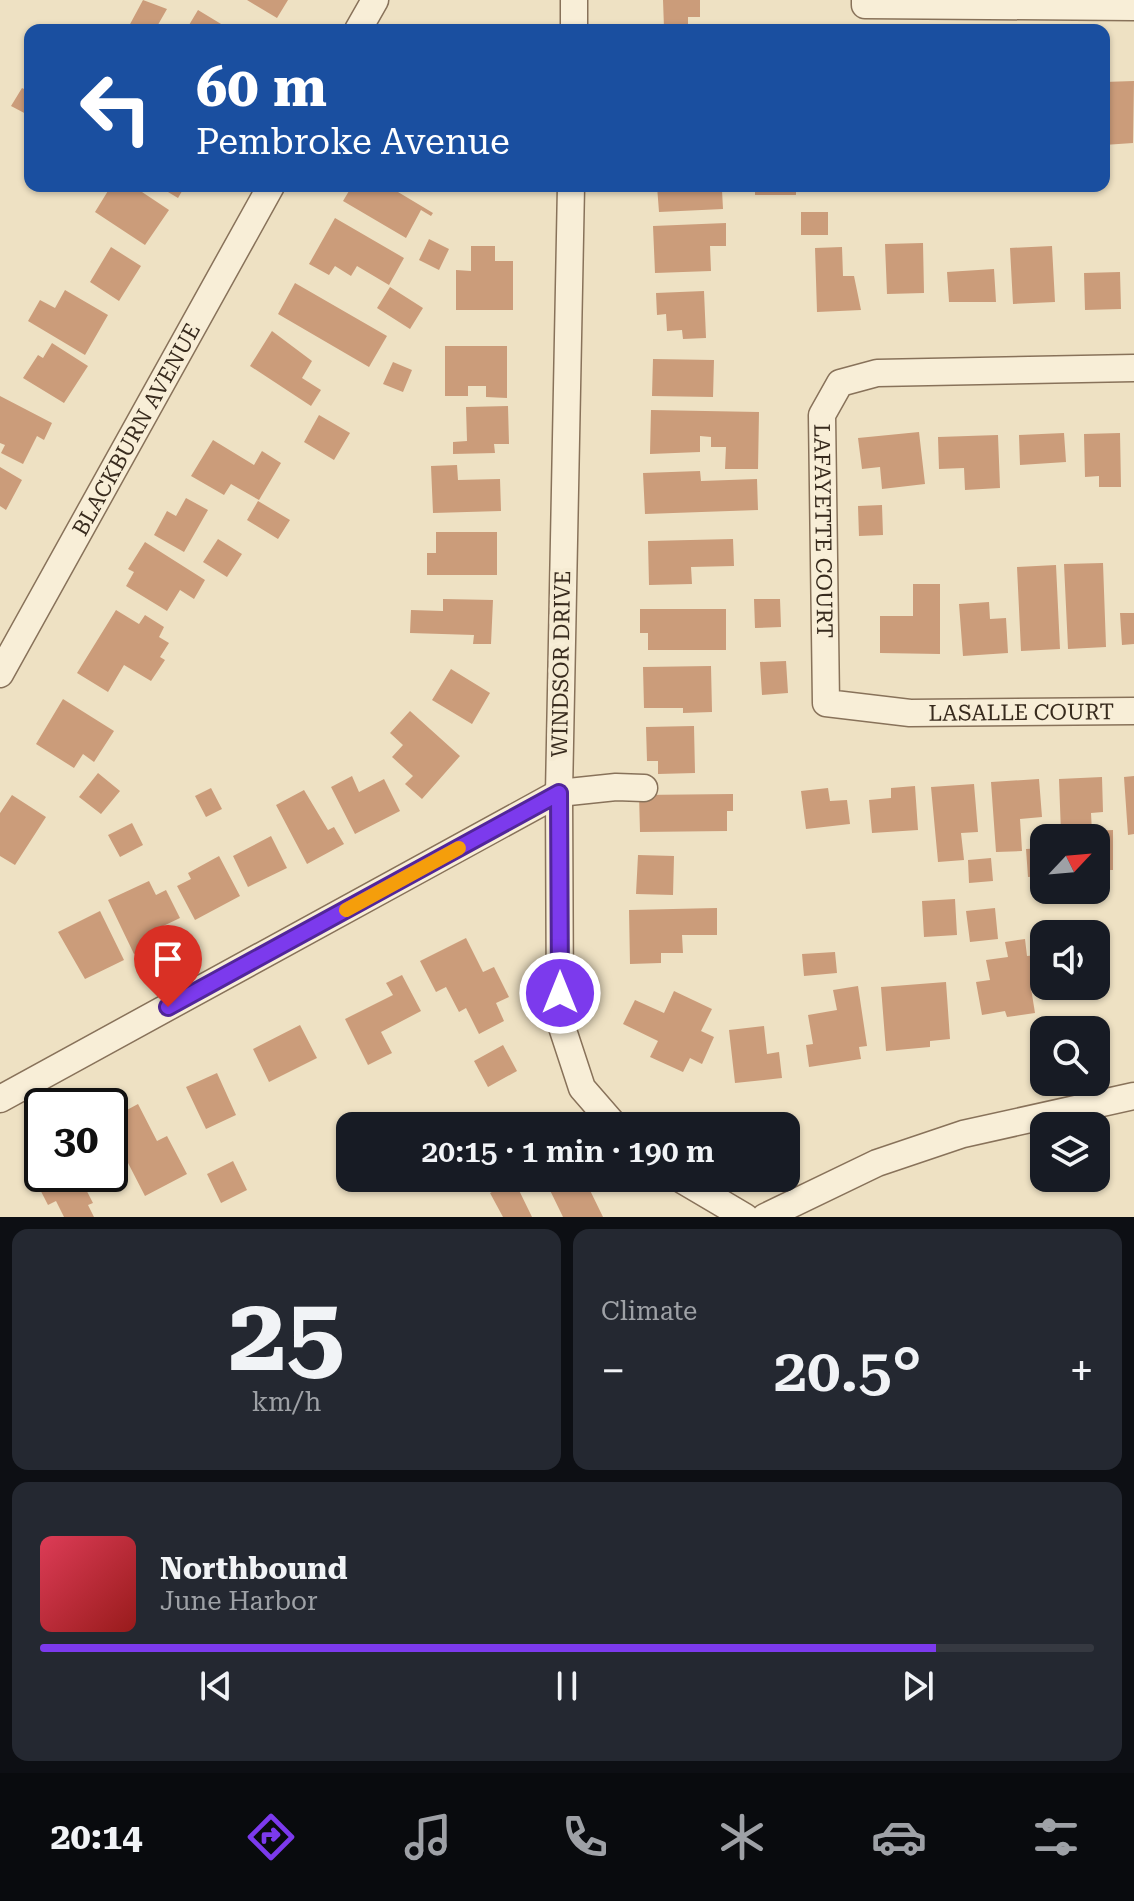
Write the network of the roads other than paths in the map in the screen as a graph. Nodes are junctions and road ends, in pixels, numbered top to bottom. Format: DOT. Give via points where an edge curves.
graph roads {
  1 [pos="375,0"];
  2 [pos="574,0"];
  3 [pos="865,0"];
  4 [pos="1134,7"];
  5 [pos="361,24"];
  6 [pos="574,24"];
  7 [pos="268,192"];
  8 [pos="571,192"];
  9 [pos="1134,368"];
  10 [pos="0,674"];
  11 [pos="1134,711"];
  12 [pos="910,713"];
  13 [pos="644,788"];
  14 [pos="559,793"];
  15 [pos="1134,1096"];
  16 [pos="0,1099"];
  17 [pos="603,1112"];
  18 [pos="703,1192"];
  19 [pos="745,1217"];
  20 [pos="765,1217"];
  1 -- 5 [label="street"];
  2 -- 6 [label="street"];
  3 -- 4 [label="street" via="865,5"];
  7 -- 10 [label="street, BLACKBURN AVENUE"];
  8 -- 14 [label="street, WINDSOR DRIVE"];
  9 -- 12 [label="street, LAFAYETTE COURT" via="877,373 840,383 822,415 826,703"];
  11 -- 12 [label="street, LASALLE COURT"];
  13 -- 14 [label="street"];
  14 -- 16 [label="street"];
  14 -- 17 [label="street, WINDSOR DRIVE" via="560,1021 582,1088"];
  15 -- 20 [label="street" via="963,1134 877,1163"];
  18 -- 19 [label="street"];
}
